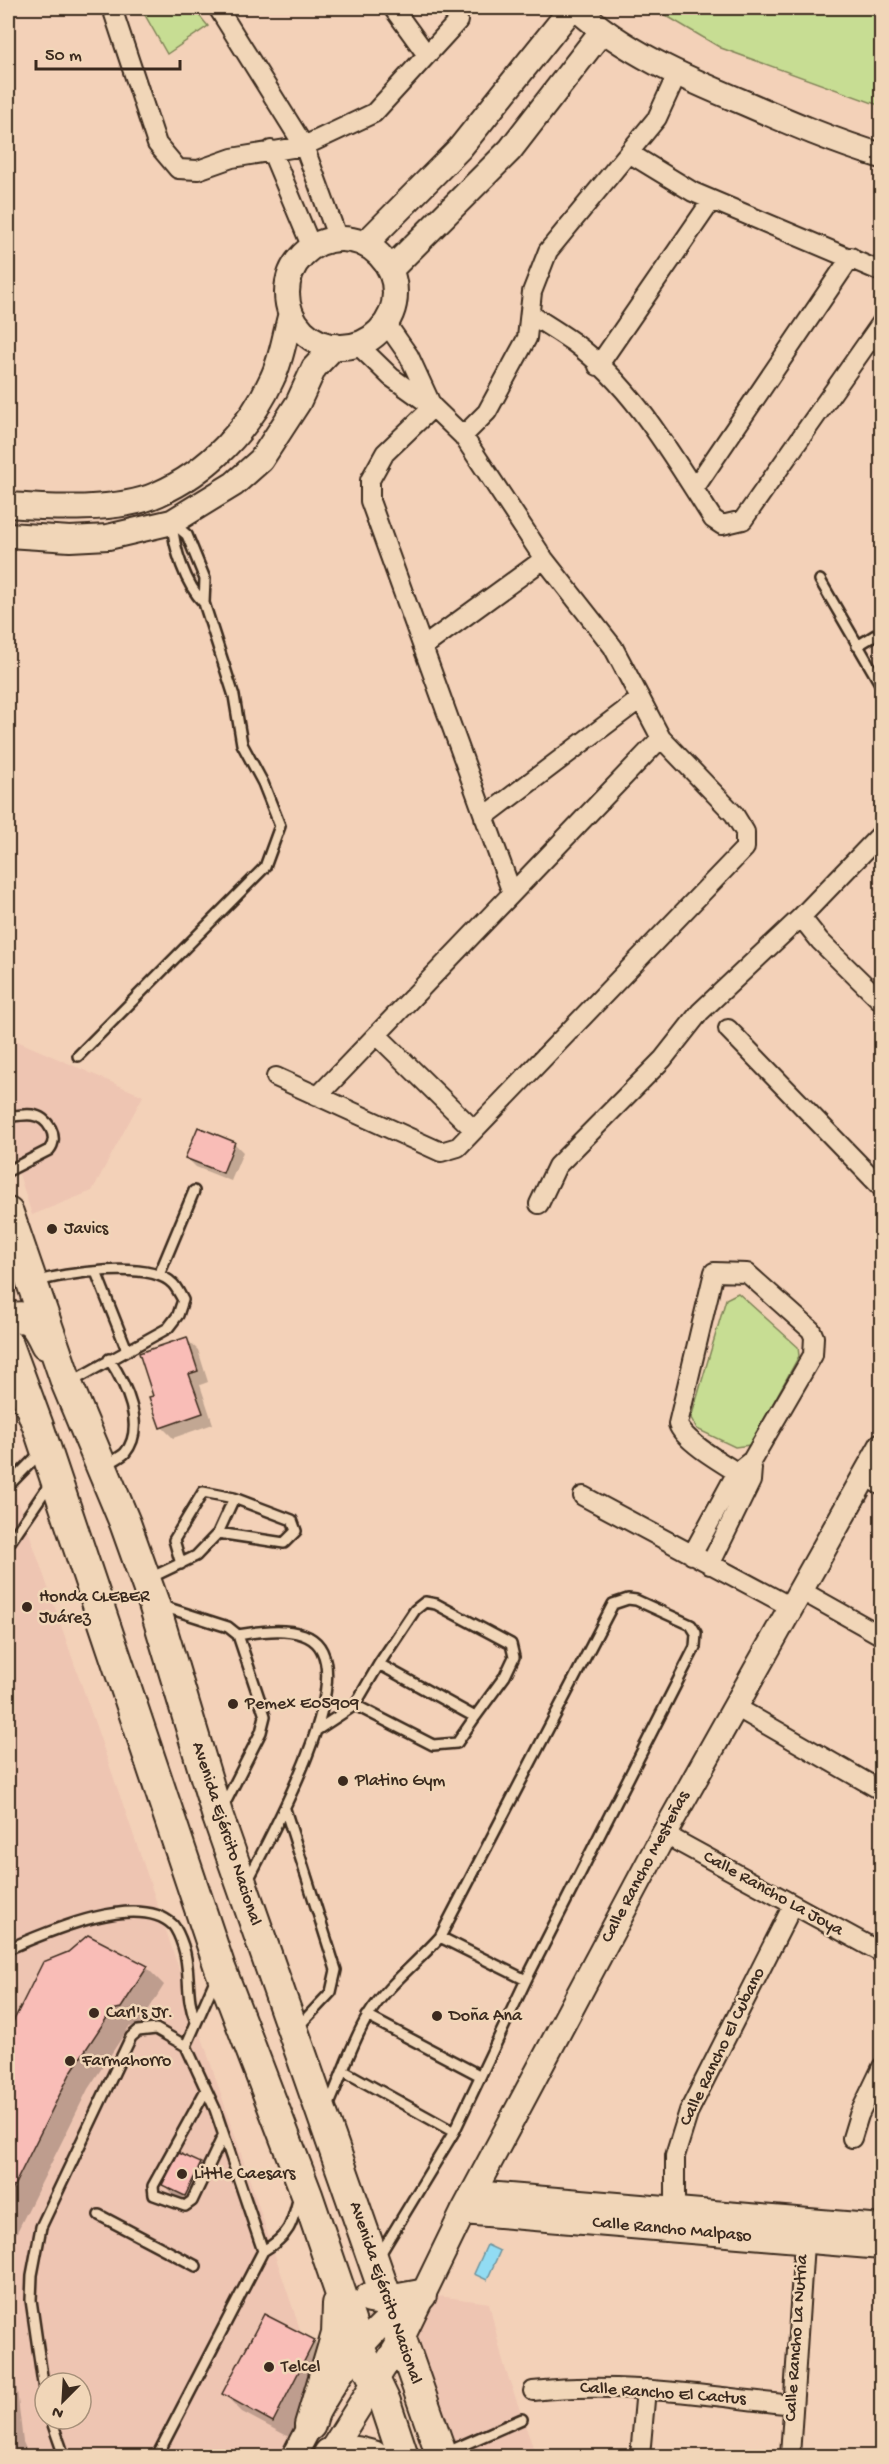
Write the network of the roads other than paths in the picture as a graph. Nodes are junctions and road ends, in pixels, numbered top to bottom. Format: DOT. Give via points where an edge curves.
graph roads {
  1 [pos="112,8"];
  2 [pos="218,8"];
  3 [pos="393,8"];
  4 [pos="457,8"];
  5 [pos="574,8"];
  6 [pos="602,31"];
  7 [pos="427,55"];
  8 [pos="677,74"];
  9 [pos="304,146"];
  10 [pos="271,150"];
  11 [pos="629,153"];
  12 [pos="882,156"];
  13 [pos="712,200"];
  14 [pos="338,239"];
  15 [pos="365,244"];
  16 [pos="312,248"];
  17 [pos="851,257"];
  18 [pos="390,270"];
  19 [pos="882,272"];
  20 [pos="291,313"];
  21 [pos="530,314"];
  22 [pos="882,322"];
  23 [pos="386,323"];
  24 [pos="346,345"];
  25 [pos="598,366"];
  26 [pos="433,407"];
  27 [pos="463,436"];
  28 [pos="694,489"];
  29 [pos="157,495"];
  30 [pos="8,505"];
  31 [pos="172,522"];
  32 [pos="8,535"];
  33 [pos="544,559"];
  34 [pos="820,580"];
  35 [pos="204,603"];
  36 [pos="882,631"];
  37 [pos="857,645"];
  38 [pos="423,647"];
  39 [pos="882,687"];
  40 [pos="640,699"];
  41 [pos="661,738"];
  42 [pos="484,817"];
  43 [pos="882,833"];
  44 [pos="512,893"];
  45 [pos="801,917"];
  46 [pos="882,1002"];
  47 [pos="728,1029"];
  48 [pos="377,1035"];
  49 [pos="78,1056"];
  50 [pos="276,1077"];
  51 [pos="318,1096"];
  52 [pos="8,1117"];
  53 [pos="474,1130"];
  54 [pos="8,1171"];
  55 [pos="882,1188"];
  56 [pos="194,1191"];
  57 [pos="540,1204"];
  58 [pos="8,1213"];
  59 [pos="8,1263"];
  60 [pos="96,1272"];
  61 [pos="159,1275"];
  62 [pos="33,1282"];
  63 [pos="8,1320"];
  64 [pos="127,1350"];
  65 [pos="109,1359"];
  66 [pos="10,1360"];
  67 [pos="67,1384"];
  68 [pos="882,1445"];
  69 [pos="45,1448"];
  70 [pos="102,1467"];
  71 [pos="744,1476"];
  72 [pos="54,1478"];
  73 [pos="872,1480"];
  74 [pos="8,1486"];
  75 [pos="583,1496"];
  76 [pos="234,1498"];
  77 [pos="218,1533"];
  78 [pos="8,1545"];
  79 [pos="692,1556"];
  80 [pos="181,1564"];
  81 [pos="710,1565"];
  82 [pos="150,1592"];
  83 [pos="795,1599"];
  84 [pos="237,1635"];
  85 [pos="882,1636"];
  86 [pos="379,1664"];
  87 [pos="355,1705"];
  88 [pos="734,1706"];
  89 [pos="475,1717"];
  90 [pos="317,1730"];
  91 [pos="882,1791"];
  92 [pos="285,1809"];
  93 [pos="218,1817"];
  94 [pos="664,1834"];
  95 [pos="243,1889"];
  96 [pos="793,1905"];
  97 [pos="440,1937"];
  98 [pos="8,1949"];
  99 [pos="882,1953"];
  100 [pos="220,1968"];
  101 [pos="526,1980"];
  102 [pos="368,2016"];
  103 [pos="196,2022"];
  104 [pos="293,2032"];
  105 [pos="186,2046"];
  106 [pos="882,2067"];
  107 [pos="344,2071"];
  108 [pos="479,2075"];
  109 [pos="206,2090"];
  110 [pos="874,2103"];
  111 [pos="325,2116"];
  112 [pos="454,2132"];
  113 [pos="223,2136"];
  114 [pos="852,2139"];
  115 [pos="304,2188"];
  116 [pos="468,2202"];
  117 [pos="99,2215"];
  118 [pos="675,2220"];
  119 [pos="882,2227"];
  120 [pos="805,2230"];
  121 [pos="882,2247"];
  122 [pos="262,2251"];
  123 [pos="374,2265"];
  124 [pos="196,2266"];
  125 [pos="338,2289"];
  126 [pos="421,2295"];
  127 [pos="394,2318"];
  128 [pos="360,2350"];
  129 [pos="41,2371"];
  130 [pos="646,2389"];
  131 [pos="533,2391"];
  132 [pos="379,2392"];
  133 [pos="793,2405"];
  134 [pos="522,2419"];
  135 [pos="310,2425"];
  136 [pos="55,2431"];
  137 [pos="329,2455"];
  138 [pos="439,2456"];
  139 [pos="64,2457"];
  140 [pos="156,2457"];
  141 [pos="294,2457"];
  142 [pos="373,2457"];
  143 [pos="403,2457"];
  144 [pos="640,2457"];
  145 [pos="790,2457"];
  1 -- 10 [label="street" via="157,144 178,170 198,170"];
  2 -- 9 [label="street"];
  3 -- 7 [label="street"];
  4 -- 7 [label="street" via="458,21"];
  5 -- 6 [label="street"];
  5 -- 15 [label="street" via="460,148"];
  6 -- 8 [label="street"];
  6 -- 18 [label="street" via="510,150"];
  7 -- 9 [label="street" via="374,112"];
  8 -- 11 [label="street" via="657,118"];
  8 -- 12 [label="street" via="837,143"];
  9 -- 10 [label="street"];
  9 -- 14 [label="street"];
  10 -- 16 [label="street"];
  11 -- 13 [label="street"];
  11 -- 21 [label="street" via="548,251 532,292"];
  13 -- 17 [label="street"];
  13 -- 25 [label="street"];
  14 -- 15 [label="street"];
  14 -- 16 [label="street"];
  15 -- 18 [label="street" via="380,255"];
  16 -- 20 [label="street" via="298,260 290,276 287,294"];
  17 -- 19 [label="street"];
  17 -- 28 [label="street"];
  18 -- 23 [label="street" via="394,306"];
  20 -- 24 [label="street" via="308,335"];
  20 -- 29 [label="street" via="273,378 249,420 222,451"];
  21 -- 25 [label="street" via="574,343"];
  21 -- 27 [label="street" via="527,338 512,367 487,412"];
  22 -- 28 [label="street" via="743,520 722,525 713,519"];
  23 -- 24 [label="street" via="374,336"];
  23 -- 26 [label="street" via="409,356"];
  24 -- 26 [label="street"];
  24 -- 31 [label="street" via="314,368 298,403 261,460 234,484"];
  25 -- 28 [label="street" via="660,434"];
  26 -- 27 [label="street"];
  26 -- 38 [label="street" via="385,453 370,480 370,501"];
  27 -- 33 [label="street"];
  29 -- 30 [label="street" via="111,505"];
  29 -- 31 [label="street"];
  31 -- 32 [label="street" via="108,537"];
  31 -- 35 [label="lane" via="173,540 193,593"];
  31 -- 35 [label="lane" via="187,535 205,579"];
  33 -- 38 [label="street"];
  33 -- 40 [label="street" via="613,647"];
  34 -- 37 [label="lane"];
  35 -- 49 [label="lane" via="234,696 242,744 280,826 265,867"];
  36 -- 37 [label="lane"];
  37 -- 39 [label="lane"];
  38 -- 42 [label="street"];
  40 -- 41 [label="street"];
  40 -- 42 [label="street"];
  41 -- 44 [label="street"];
  41 -- 53 [label="street" via="734,814 745,832 745,848"];
  42 -- 44 [label="street"];
  43 -- 45 [label="street"];
  44 -- 48 [label="street"];
  45 -- 46 [label="street"];
  45 -- 57 [label="street" via="700,1012 663,1059 557,1166"];
  47 -- 55 [label="street"];
  48 -- 51 [label="street"];
  48 -- 53 [label="street"];
  50 -- 51 [label="street"];
  51 -- 53 [label="street" via="441,1152 458,1147"];
  52 -- 54 [label="lane" via="32,1114 45,1120 54,1135 49,1150"];
  56 -- 61 [label="lane"];
  58 -- 62 [label="main road, Avenida Ejército Nacional"];
  59 -- 62 [label="main road" via="16,1274"];
  60 -- 61 [label="lane" via="146,1271"];
  60 -- 62 [label="lane" via="56,1275"];
  60 -- 64 [label="lane"];
  61 -- 64 [label="lane" via="173,1283 183,1300 178,1315 168,1328"];
  62 -- 67 [label="main road, Avenida Ejército Nacional"];
  63 -- 67 [label="main road" via="23,1316 36,1323"];
  64 -- 65 [label="lane"];
  65 -- 67 [label="lane"];
  65 -- 70 [label="lane" via="121,1377 131,1406 134,1434 124,1453"];
  66 -- 69 [label="main road, Avenida Ejército Nacional"];
  67 -- 70 [label="main road, Avenida Ejército Nacional"];
  68 -- 73 [label="street, Calle Rancho Mesteñas"];
  69 -- 72 [label="main road, Avenida Ejército Nacional"];
  69 -- 74 [label="lane"];
  70 -- 82 [label="main road, Avenida Ejército Nacional"];
  71 -- 71 [label="street" via="683,1435 678,1424 714,1272 747,1273 814,1337 813,1355"];
  71 -- 79 [label="street"];
  71 -- 81 [label="street"];
  72 -- 78 [label="lane"];
  72 -- 100 [label="main road, Avenida Ejército Nacional"];
  73 -- 83 [label="street, Calle Rancho Mesteñas"];
  75 -- 79 [label="street"];
  76 -- 77 [label="lane"];
  76 -- 77 [label="lane" via="292,1520 296,1531 285,1543"];
  76 -- 80 [label="lane" via="203,1492 174,1540"];
  77 -- 80 [label="lane" via="196,1556"];
  79 -- 81 [label="street"];
  80 -- 82 [label="lane"];
  81 -- 83 [label="street"];
  82 -- 84 [label="lane" via="228,1627"];
  82 -- 93 [label="main road, Avenida Ejército Nacional"];
  83 -- 85 [label="street"];
  83 -- 88 [label="street, Calle Rancho Mesteñas"];
  84 -- 90 [label="lane" via="271,1630 302,1634 322,1649 328,1675"];
  84 -- 93 [label="lane" via="266,1716"];
  86 -- 87 [label="lane"];
  86 -- 89 [label="lane"];
  86 -- 89 [label="lane" via="415,1610 425,1602 436,1604 511,1644 514,1657 505,1676"];
  87 -- 89 [label="lane" via="433,1745 457,1743"];
  87 -- 90 [label="lane"];
  88 -- 91 [label="street"];
  88 -- 94 [label="street, Calle Rancho Mesteñas"];
  90 -- 92 [label="lane"];
  92 -- 95 [label="lane"];
  92 -- 104 [label="lane" via="336,1970 331,1992"];
  93 -- 95 [label="main road, Avenida Ejército Nacional"];
  94 -- 96 [label="street, Calle Rancho La Joya"];
  94 -- 116 [label="street, Calle Rancho Mesteñas"];
  95 -- 104 [label="main road, Avenida Ejército Nacional"];
  96 -- 99 [label="street, Calle Rancho La Joya"];
  96 -- 118 [label="street, Calle Rancho El Cubano" via="689,2111 675,2156"];
  97 -- 101 [label="lane"];
  97 -- 101 [label="lane" via="613,1604 636,1600 691,1625 696,1633 695,1647"];
  97 -- 102 [label="lane" via="400,1976"];
  98 -- 103 [label="lane" via="52,1930 129,1911 160,1917 174,1926 183,1947 189,1978 187,2000"];
  100 -- 103 [label="lane"];
  100 -- 115 [label="main road, Avenida Ejército Nacional"];
  101 -- 108 [label="lane"];
  102 -- 107 [label="lane"];
  102 -- 108 [label="lane"];
  103 -- 105 [label="lane"];
  104 -- 111 [label="main road, Avenida Ejército Nacional"];
  105 -- 109 [label="lane"];
  105 -- 129 [label="lane" via="156,2029 138,2031 131,2037 41,2227 31,2300"];
  106 -- 110 [label="street"];
  107 -- 111 [label="lane"];
  107 -- 112 [label="lane"];
  108 -- 112 [label="lane"];
  109 -- 113 [label="lane"];
  109 -- 113 [label="lane" via="153,2186 154,2195 185,2206 192,2201"];
  110 -- 114 [label="street"];
  111 -- 123 [label="main road, Avenida Ejército Nacional"];
  112 -- 123 [label="lane"];
  113 -- 122 [label="lane"];
  115 -- 122 [label="lane" via="291,2227 278,2242"];
  115 -- 125 [label="main road, Avenida Ejército Nacional"];
  115 -- 127 [label="main road" via="357,2288"];
  116 -- 118 [label="street, Calle Rancho Malpaso"];
  116 -- 126 [label="street, Calle Rancho Mesteñas"];
  117 -- 124 [label="lane"];
  118 -- 120 [label="street, Calle Rancho Malpaso"];
  119 -- 120 [label="street, Calle Rancho Malpaso"];
  120 -- 121 [label="street, Calle Rancho Malpaso"];
  120 -- 133 [label="street, Calle Rancho La Nutria"];
  122 -- 140 [label="lane"];
  123 -- 127 [label="main road, Avenida Ejército Nacional"];
  125 -- 128 [label="main road, Avenida Ejército Nacional"];
  125 -- 135 [label="main road" via="337,2334"];
  126 -- 127 [label="main road"];
  126 -- 127 [label="street, Calle Rancho Mesteñas"];
  127 -- 128 [label="street"];
  127 -- 132 [label="street"];
  127 -- 138 [label="main road, Avenida Ejército Nacional"];
  128 -- 132 [label="main road, Avenida Ejército Nacional"];
  128 -- 135 [label="street"];
  130 -- 131 [label="street, Calle Rancho El Cactus" via="570,2387"];
  130 -- 133 [label="street, Calle Rancho El Cactus"];
  130 -- 144 [label="street"];
  132 -- 137 [label="street"];
  132 -- 138 [label="main road" via="409,2401"];
  132 -- 143 [label="main road, Avenida Ejército Nacional"];
  133 -- 145 [label="street, Calle Rancho La Nutria"];
  134 -- 138 [label="lane"];
  135 -- 141 [label="street"];
  136 -- 139 [label="lane"];
  137 -- 142 [label="main road" via="357,2452"];
}
